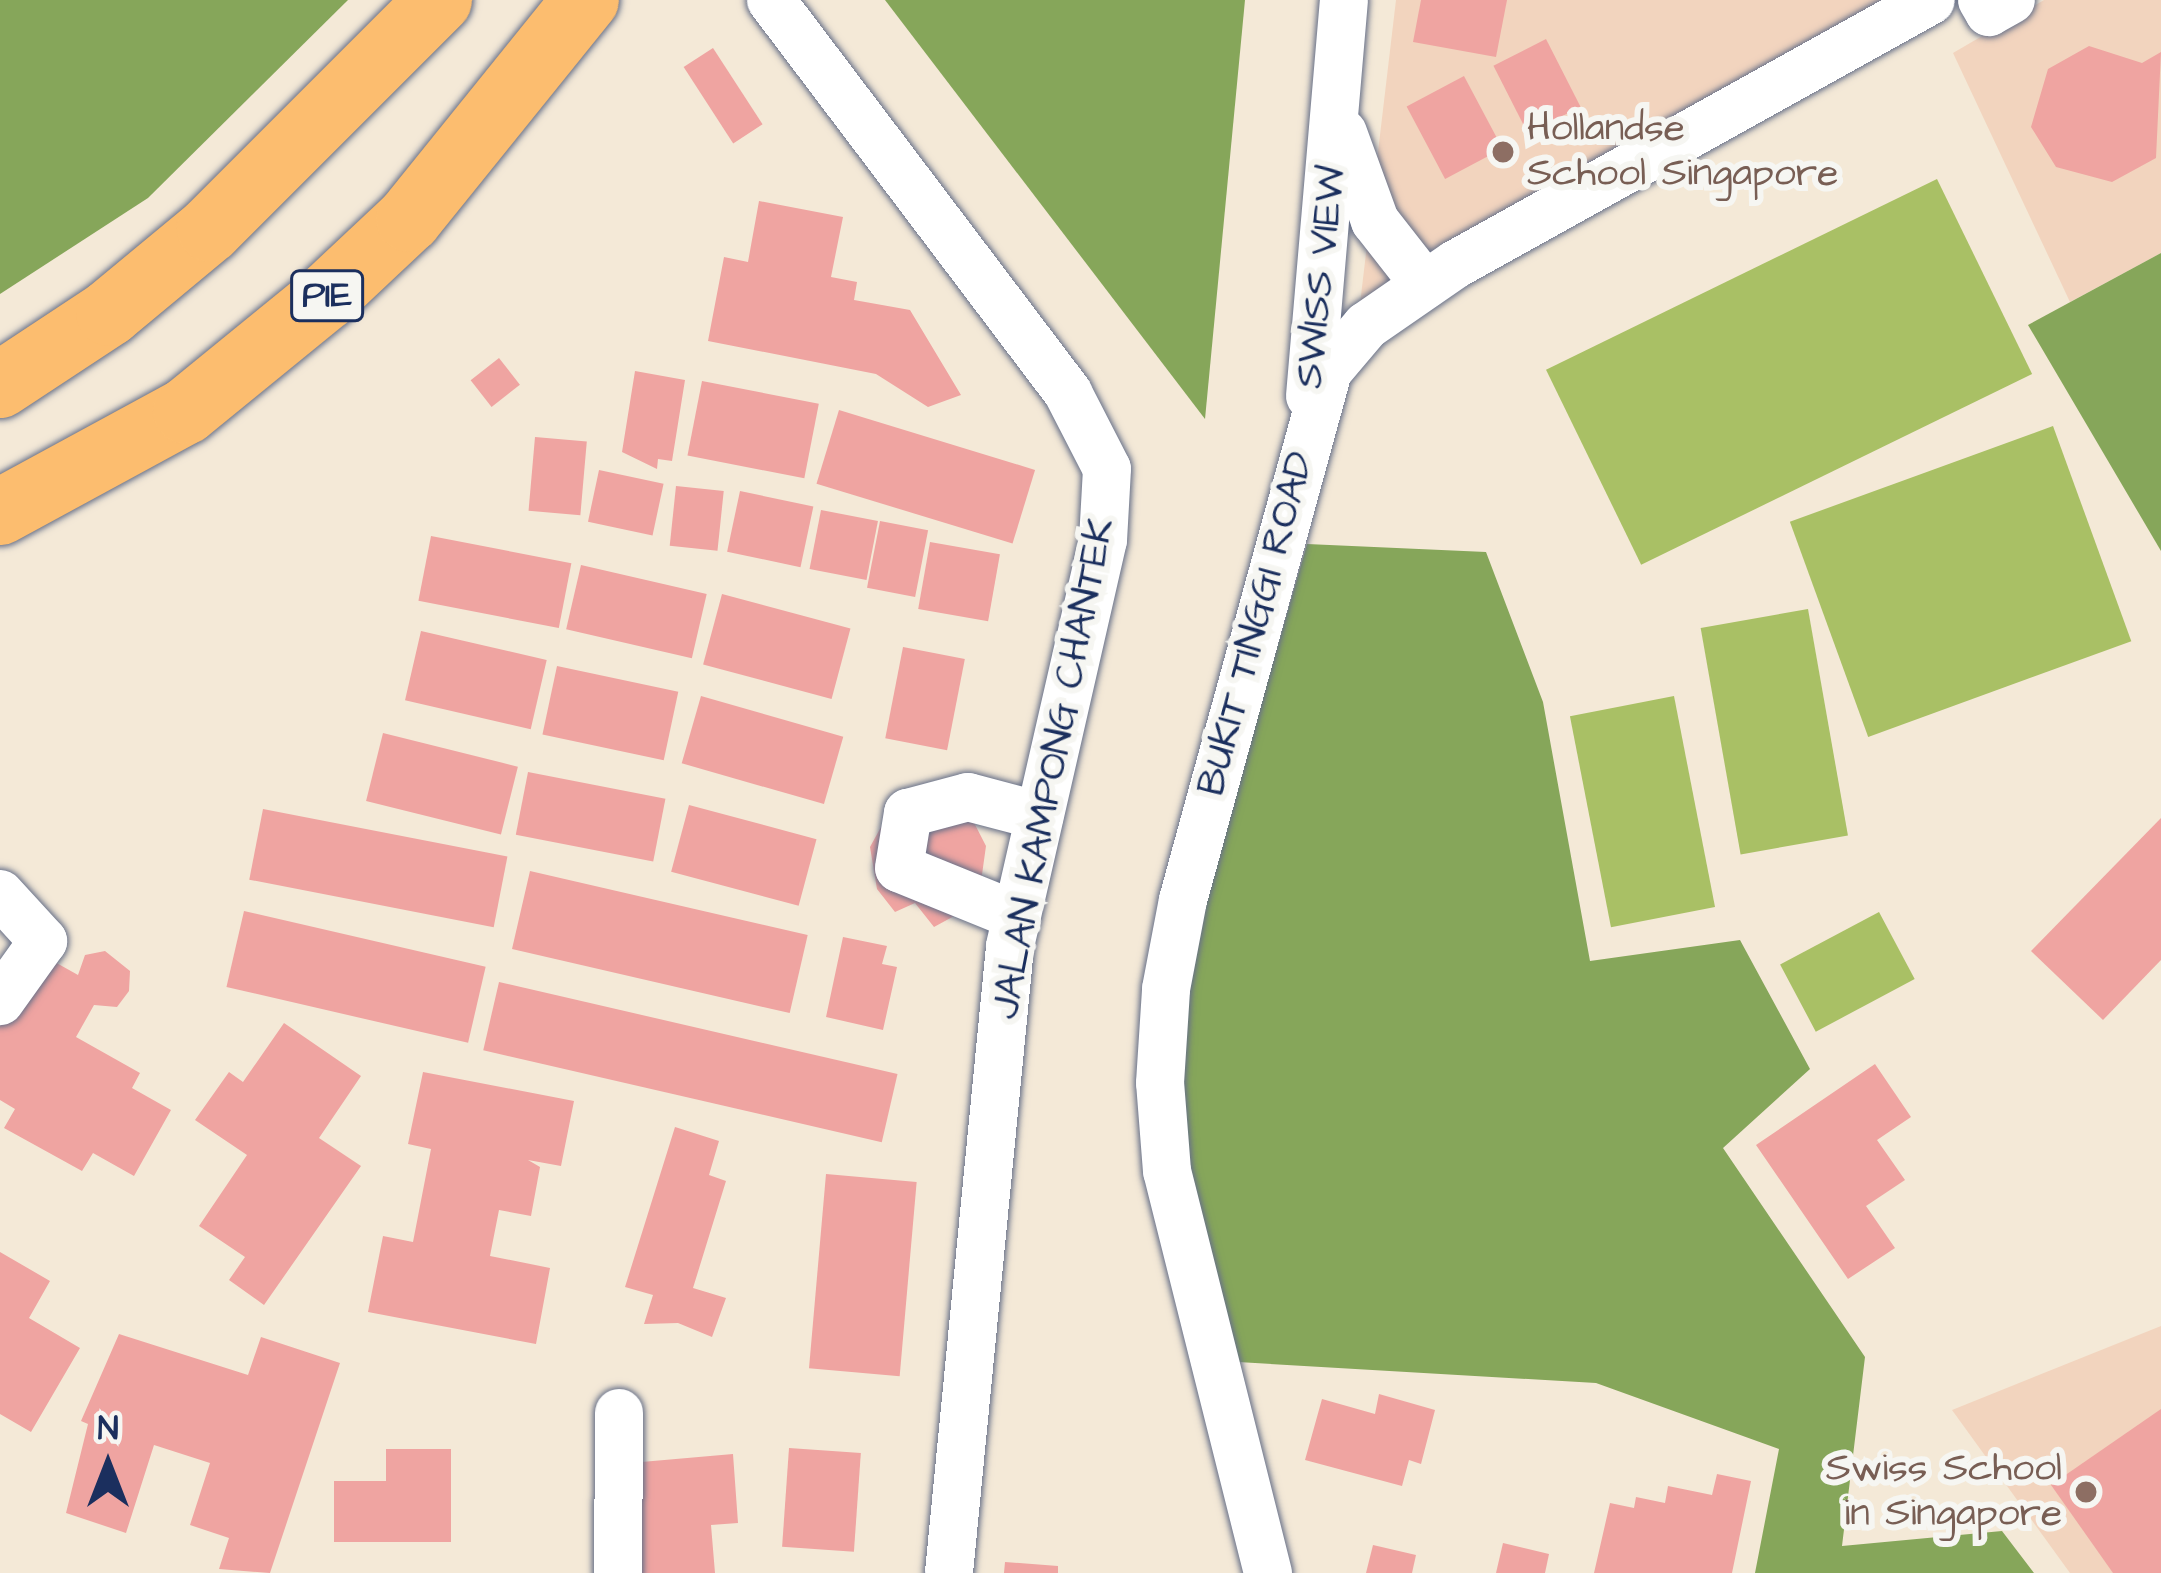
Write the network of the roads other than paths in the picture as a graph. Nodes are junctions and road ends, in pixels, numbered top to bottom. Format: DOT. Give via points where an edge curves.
graph roads {
  1 [pos="439,0"];
  2 [pos="586,0"];
  3 [pos="772,0"];
  4 [pos="1344,0"];
  5 [pos="1930,0"];
  6 [pos="1982,0"];
  7 [pos="2011,0"];
  8 [pos="1338,118"];
  9 [pos="1425,285"];
  10 [pos="0,385"];
  11 [pos="1305,437"];
  12 [pos="0,512"];
  13 [pos="1040,816"];
  14 [pos="0,894"];
  15 [pos="1017,916"];
  16 [pos="0,1001"];
  17 [pos="619,1413"];
  18 [pos="618,1573"];
  19 [pos="949,1573"];
  20 [pos="1268,1573"];
  1 -- 10 [label="highway" via="210,229 109,313"];
  2 -- 12 [label="highway, PIE" via="409,219 327,296 186,411"];
  3 -- 13 [label="street, JALAN KAMPONG CHANTEK" via="1068,393 1107,469 1103,540"];
  4 -- 8 [label="street, SWISS VIEW"];
  5 -- 9 [label="street, BUKIT TINGGI ROAD"];
  6 -- 7 [label="street" via="1989,13"];
  8 -- 9 [label="street, SWISS VIEW" via="1376,220"];
  8 -- 11 [label="street, SWISS VIEW"];
  9 -- 11 [label="street, BUKIT TINGGI ROAD" via="1366,326 1328,371"];
  11 -- 20 [label="street, BUKIT TINGGI ROAD" via="1184,900 1160,1083 1167,1171"];
  13 -- 15 [label="street, JALAN KAMPONG CHANTEK"];
  13 -- 15 [label="street" via="968,797 908,813 898,868"];
  14 -- 16 [label="street" via="43,940"];
  15 -- 19 [label="street, JALAN KAMPONG CHANTEK"];
  17 -- 18 [label="street"];
}
